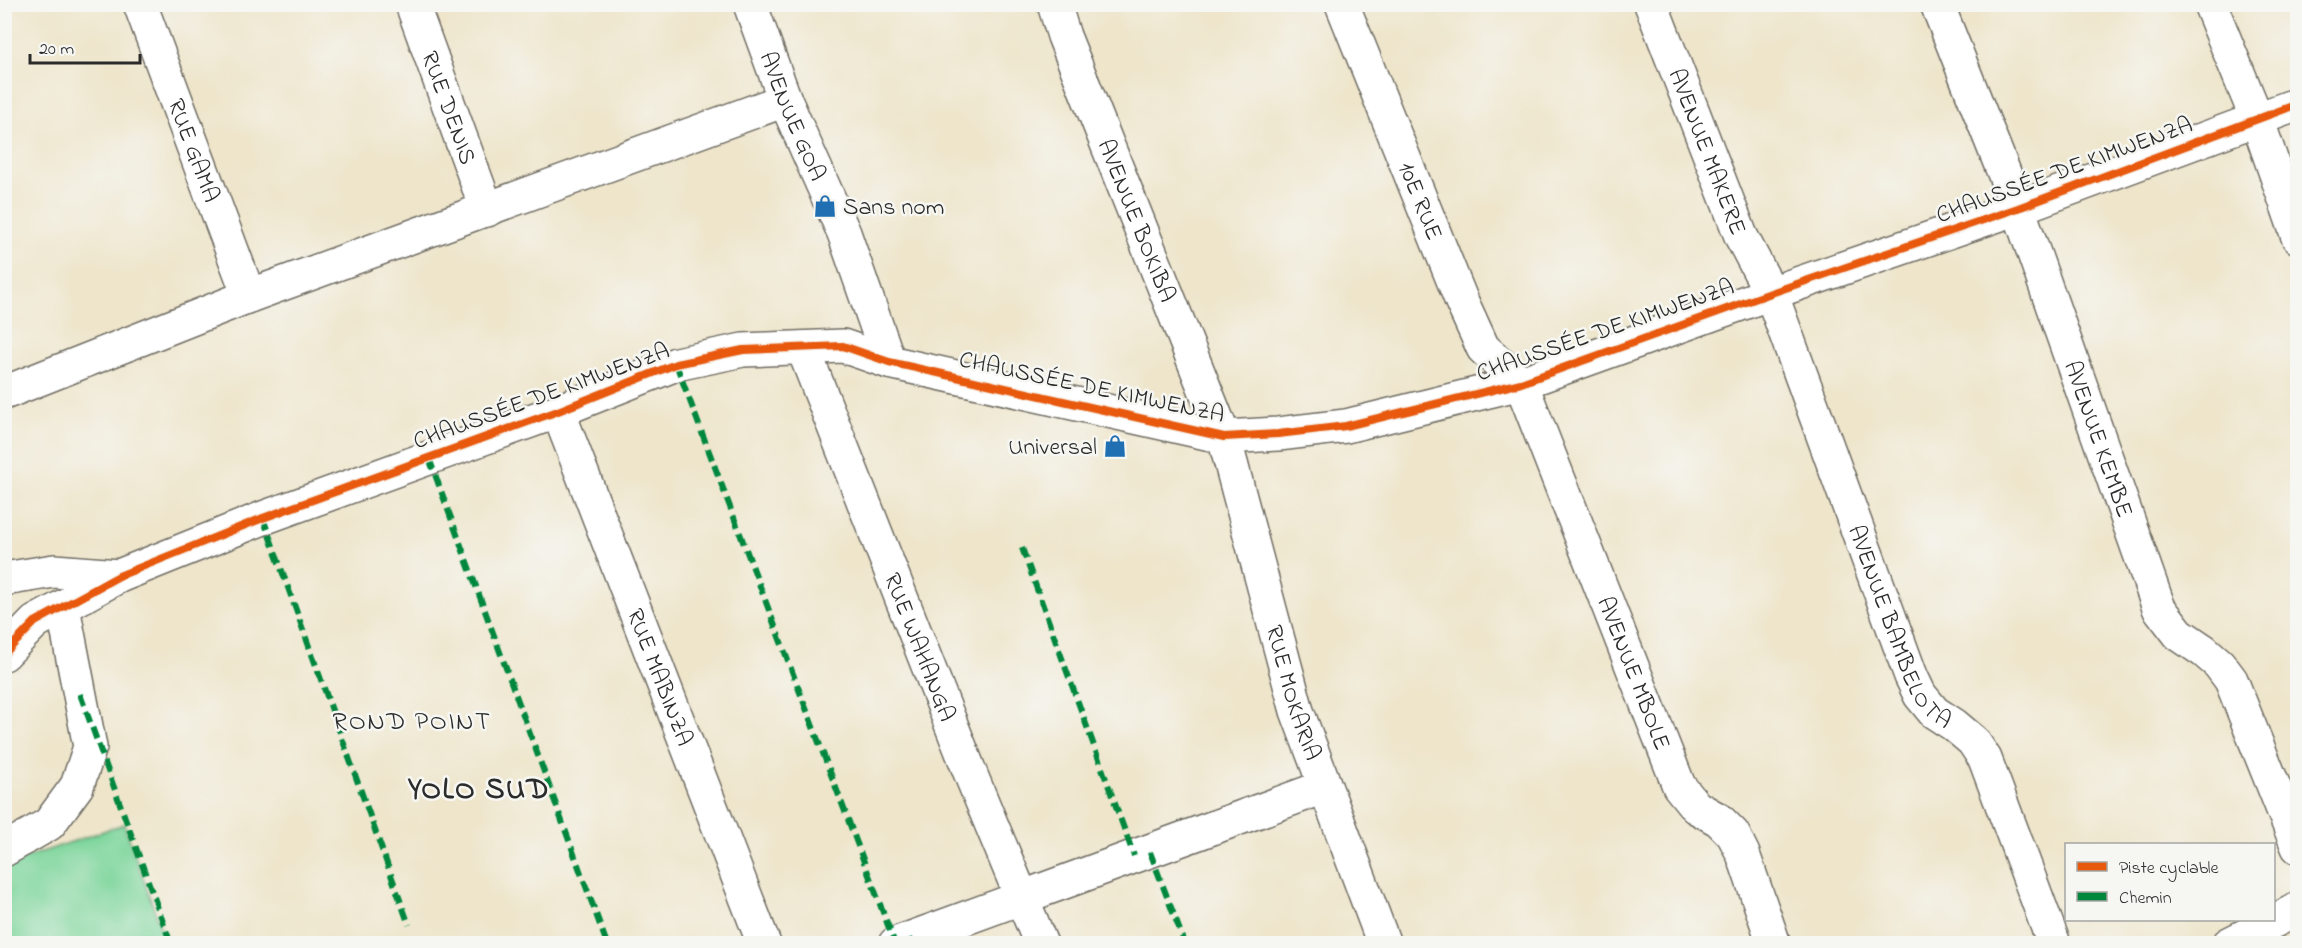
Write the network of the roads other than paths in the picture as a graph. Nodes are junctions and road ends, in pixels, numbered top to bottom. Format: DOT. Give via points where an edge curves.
graph roads {
  1 [pos="140,4"];
  2 [pos="412,4"];
  3 [pos="750,4"];
  4 [pos="1054,4"];
  5 [pos="1342,4"];
  6 [pos="1651,4"];
  7 [pos="1937,4"];
  8 [pos="2210,4"];
  9 [pos="785,100"];
  10 [pos="2298,104"];
  11 [pos="2256,119"];
  12 [pos="2018,208"];
  13 [pos="487,210"];
  14 [pos="2298,237"];
  15 [pos="1772,293"];
  16 [pos="249,296"];
  17 [pos="803,348"];
  18 [pos="889,362"];
  19 [pos="1521,383"];
  20 [pos="6,389"];
  21 [pos="558,411"];
  22 [pos="1224,437"];
  23 [pos="119,576"];
  24 [pos="4,579"];
  25 [pos="63,607"];
  26 [pos="4,654"];
  27 [pos="1324,787"];
  28 [pos="2298,847"];
  29 [pos="4,850"];
  30 [pos="1023,898"];
  31 [pos="2298,909"];
  32 [pos="2274,921"];
  33 [pos="2275,921"];
  34 [pos="764,944"];
  35 [pos="895,944"];
  36 [pos="1041,944"];
  37 [pos="1384,944"];
  38 [pos="1774,944"];
  39 [pos="2054,944"];
  40 [pos="2229,944"];
  1 -- 16 [label="street, RUE GAMA"];
  2 -- 13 [label="street, RUE DENIS"];
  3 -- 9 [label="street, AVENUE GOA"];
  4 -- 22 [label="street, AVENUE BOKIBA"];
  5 -- 19 [label="street, 10E RUE" via="1462,302 1484,348"];
  6 -- 15 [label="street, AVENUE MAKERE" via="1741,236"];
  7 -- 12 [label="street, AVENUE KEMBE"];
  8 -- 11 [label="street"];
  9 -- 13 [label="street"];
  9 -- 18 [label="street, AVENUE GOA" via="844,233"];
  10 -- 11 [label="street, CHAUSSÉE DE KIMWENZA"];
  11 -- 12 [label="street, CHAUSSÉE DE KIMWENZA"];
  11 -- 14 [label="street"];
  12 -- 15 [label="street, CHAUSSÉE DE KIMWENZA"];
  12 -- 28 [label="street, AVENUE KEMBE" via="2159,608 2179,634 2212,658 2231,680"];
  13 -- 16 [label="street"];
  15 -- 19 [label="street, CHAUSSÉE DE KIMWENZA"];
  15 -- 39 [label="street, AVENUE BAMBELOTA" via="1911,676 1934,712 1973,741 1985,759"];
  16 -- 20 [label="street"];
  17 -- 18 [label="street, CHAUSSÉE DE KIMWENZA" via="843,346"];
  17 -- 21 [label="street, CHAUSSÉE DE KIMWENZA" via="743,350 676,364"];
  17 -- 30 [label="street, RUE WAHANGA"];
  18 -- 22 [label="street, CHAUSSÉE DE KIMWENZA"];
  19 -- 22 [label="street, CHAUSSÉE DE KIMWENZA" via="1346,426"];
  19 -- 38 [label="street, AVENUE MBOLE" via="1679,786 1696,807 1719,820 1733,834"];
  21 -- 23 [label="street, CHAUSSÉE DE KIMWENZA" via="263,518"];
  21 -- 34 [label="street, RUE MABINZA"];
  22 -- 27 [label="street, RUE MOKARIA" via="1297,711"];
  23 -- 24 [label="street" via="54,571"];
  23 -- 25 [label="street, CHAUSSÉE DE KIMWENZA"];
  25 -- 26 [label="street, CHAUSSÉE DE KIMWENZA" via="35,622"];
  25 -- 29 [label="street" via="90,747 77,786 50,824"];
  27 -- 30 [label="street"];
  27 -- 37 [label="street, RUE MOKARIA"];
  30 -- 35 [label="street"];
  30 -- 36 [label="street, RUE WAHANGA"];
  31 -- 33 [label="street"];
  32 -- 40 [label="street"];
}
